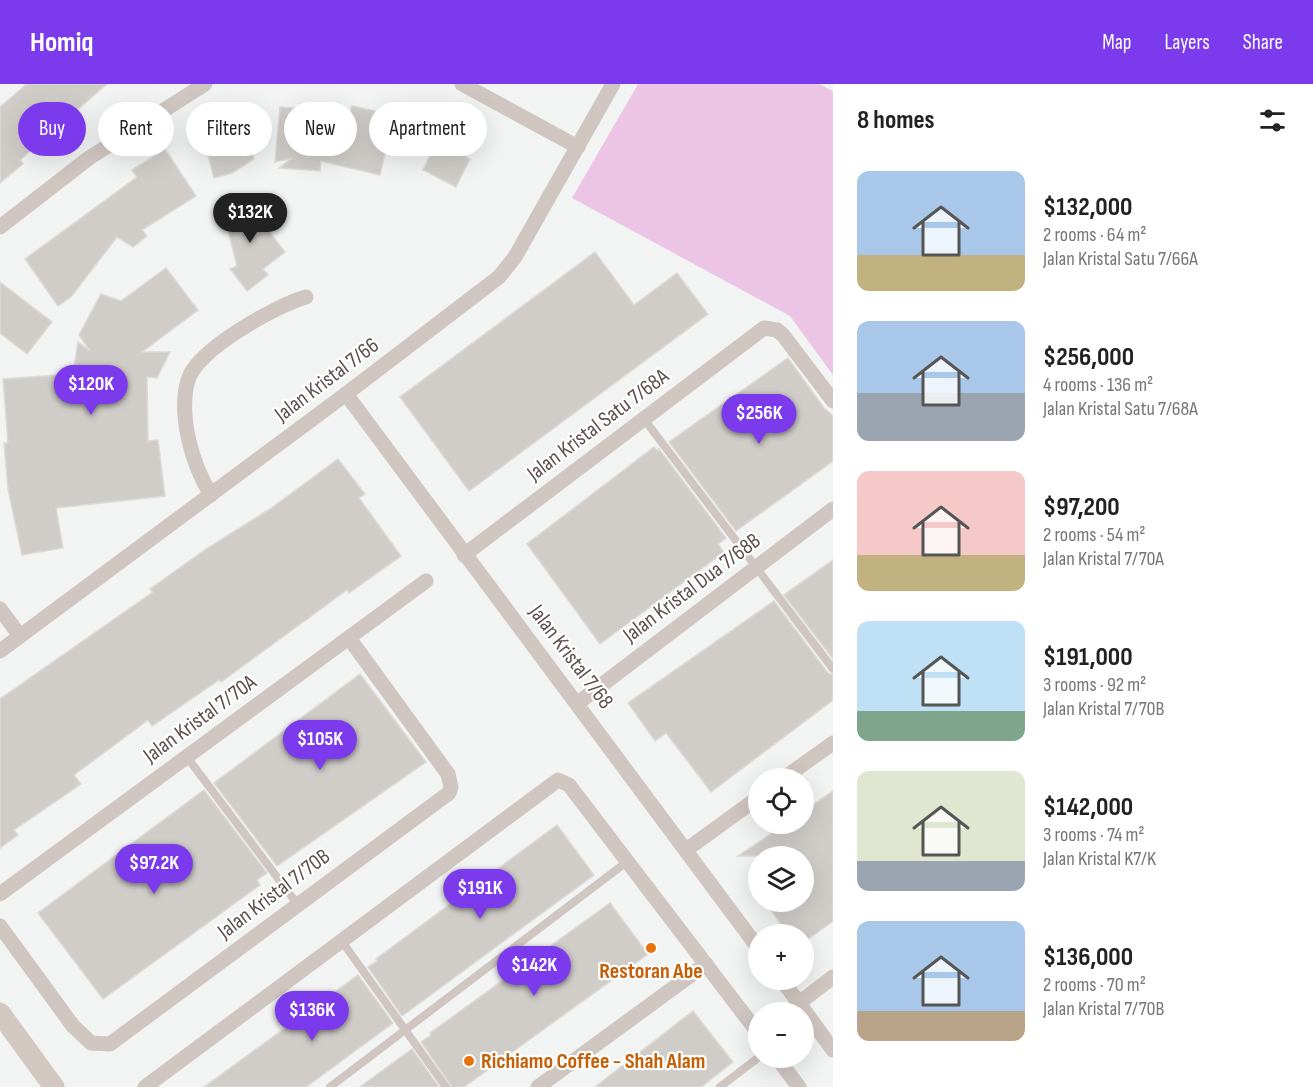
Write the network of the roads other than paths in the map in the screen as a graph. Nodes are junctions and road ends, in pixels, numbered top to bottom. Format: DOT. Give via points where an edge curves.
graph roads {
  1 [pos="205,84"];
  2 [pos="462,84"];
  3 [pos="613,84"];
  4 [pos="578,147"];
  5 [pos="0,227"];
  6 [pos="306,297"];
  7 [pos="346,394"];
  8 [pos="833,402"];
  9 [pos="644,419"];
  10 [pos="211,495"];
  11 [pos="833,509"];
  12 [pos="464,555"];
  13 [pos="757,567"];
  14 [pos="426,581"];
  15 [pos="0,609"];
  16 [pos="20,636"];
  17 [pos="349,638"];
  18 [pos="0,651"];
  19 [pos="833,669"];
  20 [pos="578,703"];
  21 [pos="833,743"];
  22 [pos="187,756"];
  23 [pos="798,768"];
  24 [pos="748,805"];
  25 [pos="687,850"];
  26 [pos="628,861"];
  27 [pos="0,894"];
  28 [pos="298,905"];
  29 [pos="0,926"];
  30 [pos="748,934"];
  31 [pos="341,940"];
  32 [pos="706,964"];
  33 [pos="833,977"];
  34 [pos="800,1002"];
  35 [pos="0,1013"];
  36 [pos="748,1019"];
  37 [pos="814,1024"];
  38 [pos="405,1030"];
  39 [pos="833,1050"];
  40 [pos="748,1065"];
  41 [pos="785,1068"];
  42 [pos="54,1087"];
  43 [pos="145,1087"];
  44 [pos="330,1087"];
  45 [pos="446,1087"];
  46 [pos="538,1087"];
  47 [pos="720,1087"];
  48 [pos="799,1087"];
  1 -- 5 [label="street" via="89,158"];
  2 -- 4 [label="street"];
  3 -- 4 [label="street, Jalan Kristal 7/66"];
  4 -- 7 [label="street, Jalan Kristal 7/66" via="515,257 499,277"];
  6 -- 10 [label="street" via="288,302 234,335 199,360 188,380 189,445 197,472"];
  7 -- 10 [label="street, Jalan Kristal 7/66"];
  7 -- 12 [label="street, Jalan Kristal 7/68"];
  8 -- 9 [label="street, Jalan Kristal Satu 7/68A" via="783,335 770,328 758,331"];
  9 -- 12 [label="street, Jalan Kristal Satu 7/68A"];
  9 -- 13 [label="lane"];
  10 -- 16 [label="street, Jalan Kristal 7/66"];
  11 -- 13 [label="street, Jalan Kristal Dua 7/68B"];
  12 -- 20 [label="street, Jalan Kristal 7/68"];
  13 -- 19 [label="lane"];
  13 -- 20 [label="street, Jalan Kristal Dua 7/68B"];
  14 -- 17 [label="street, Jalan Kristal 7/70A"];
  15 -- 16 [label="street"];
  16 -- 18 [label="street, Jalan Kristal 7/66"];
  17 -- 22 [label="street, Jalan Kristal 7/70A"];
  17 -- 28 [label="street, Jalan Kristal 7/70B" via="448,774 451,787 449,793"];
  20 -- 25 [label="street, Jalan Kristal 7/68"];
  21 -- 23 [label="street"];
  22 -- 27 [label="street, Jalan Kristal 7/70A"];
  22 -- 28 [label="lane"];
  24 -- 25 [label="street"];
  25 -- 30 [label="street, Jalan Kristal 7/68"];
  26 -- 31 [label="street" via="569,784 558,780"];
  26 -- 32 [label="street"];
  26 -- 38 [label="lane"];
  28 -- 29 [label="street, Jalan Kristal 7/70B" via="110,1044 101,1045 91,1043 73,1026"];
  31 -- 38 [label="lane"];
  31 -- 43 [label="street"];
  32 -- 36 [label="street"];
  32 -- 46 [label="street"];
  33 -- 34 [label="street"];
  35 -- 42 [label="street"];
  37 -- 39 [label="street"];
  38 -- 44 [label="lane"];
  38 -- 45 [label="lane"];
  40 -- 47 [label="lane"];
  41 -- 48 [label="street"];
}
